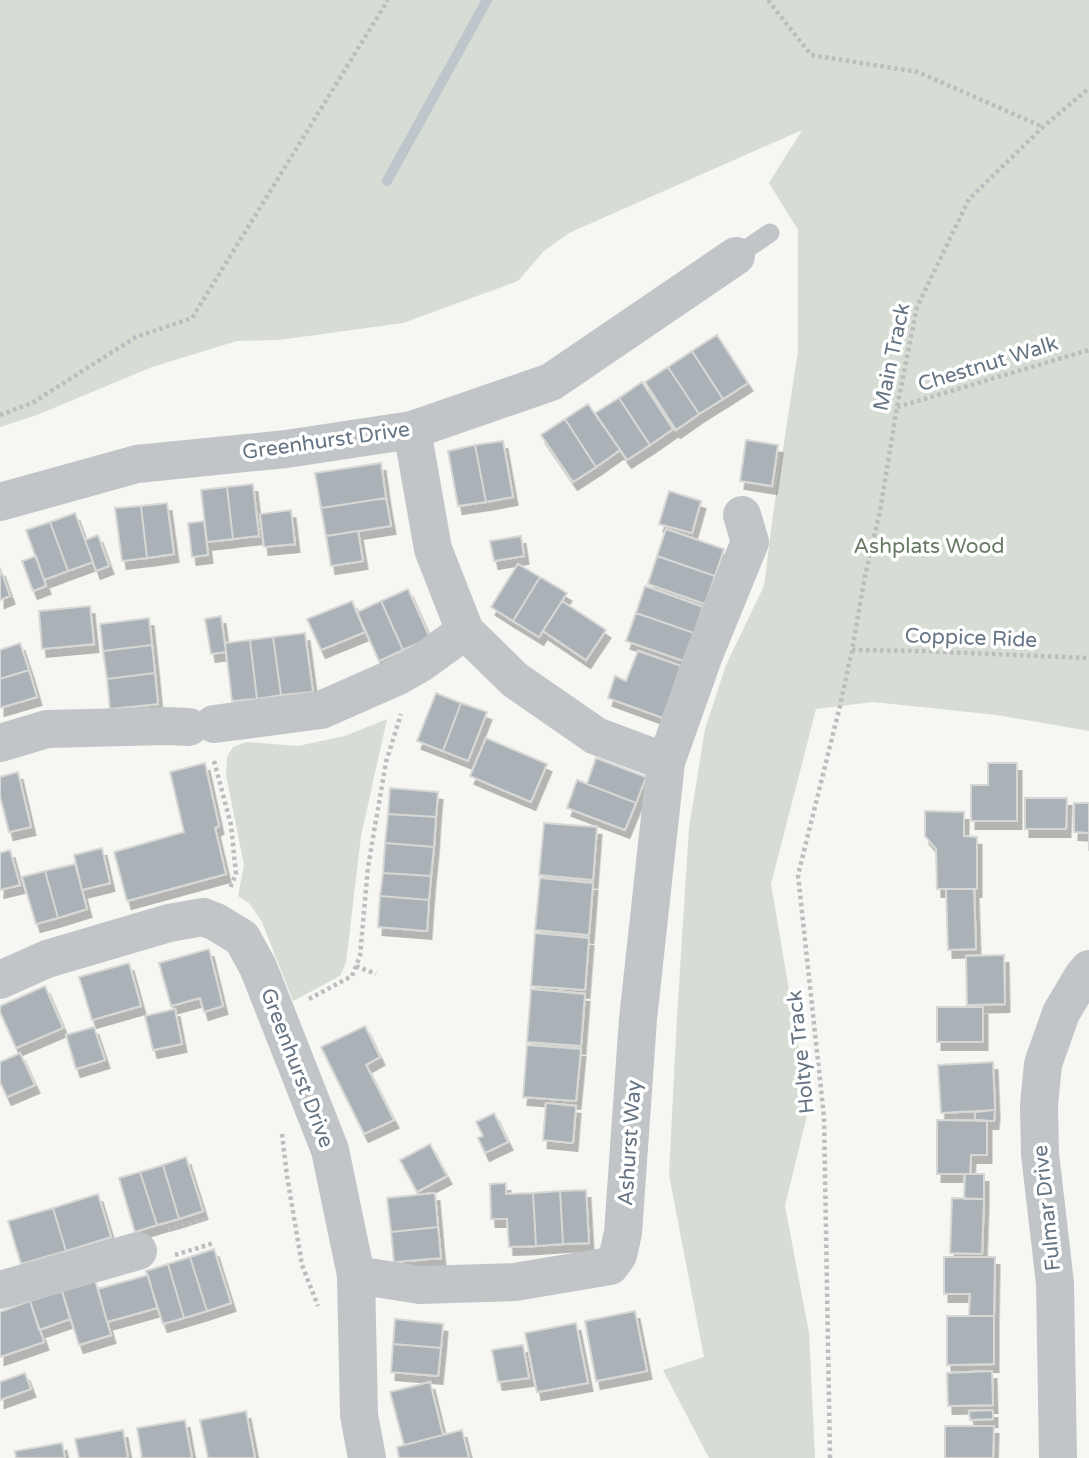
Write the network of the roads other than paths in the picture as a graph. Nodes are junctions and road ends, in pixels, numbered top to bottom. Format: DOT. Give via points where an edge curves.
graph roads {
  1 [pos="770,233"];
  2 [pos="736,256"];
  3 [pos="412,430"];
  4 [pos="0,502"];
  5 [pos="742,515"];
  6 [pos="465,631"];
  7 [pos="0,743"];
  8 [pos="666,762"];
  9 [pos="1089,969"];
  10 [pos="0,980"];
  11 [pos="138,1251"];
  12 [pos="356,1275"];
  13 [pos="0,1290"];
  14 [pos="367,1458"];
  15 [pos="1058,1458"];
  1 -- 2 [label="lane"];
  2 -- 3 [label="street, Greenhurst Drive" via="551,382"];
  3 -- 4 [label="street, Greenhurst Drive" via="137,464"];
  3 -- 6 [label="street" via="433,549"];
  5 -- 8 [label="street, Ashurst Way" via="750,542"];
  6 -- 7 [label="street" via="398,676 321,710 206,737 166,726 47,730"];
  6 -- 8 [label="street" via="515,680 596,736"];
  8 -- 12 [label="street, Ashurst Way" via="618,1255 610,1266 515,1282 420,1285"];
  9 -- 15 [label="street, Fulmar Drive" via="1061,1013 1042,1064 1038,1105 1055,1283"];
  10 -- 12 [label="street, Greenhurst Drive" via="47,960 203,917 242,938 258,967 331,1150"];
  11 -- 13 [label="street"];
  12 -- 14 [label="street, Greenhurst Drive" via="359,1415"];
}
